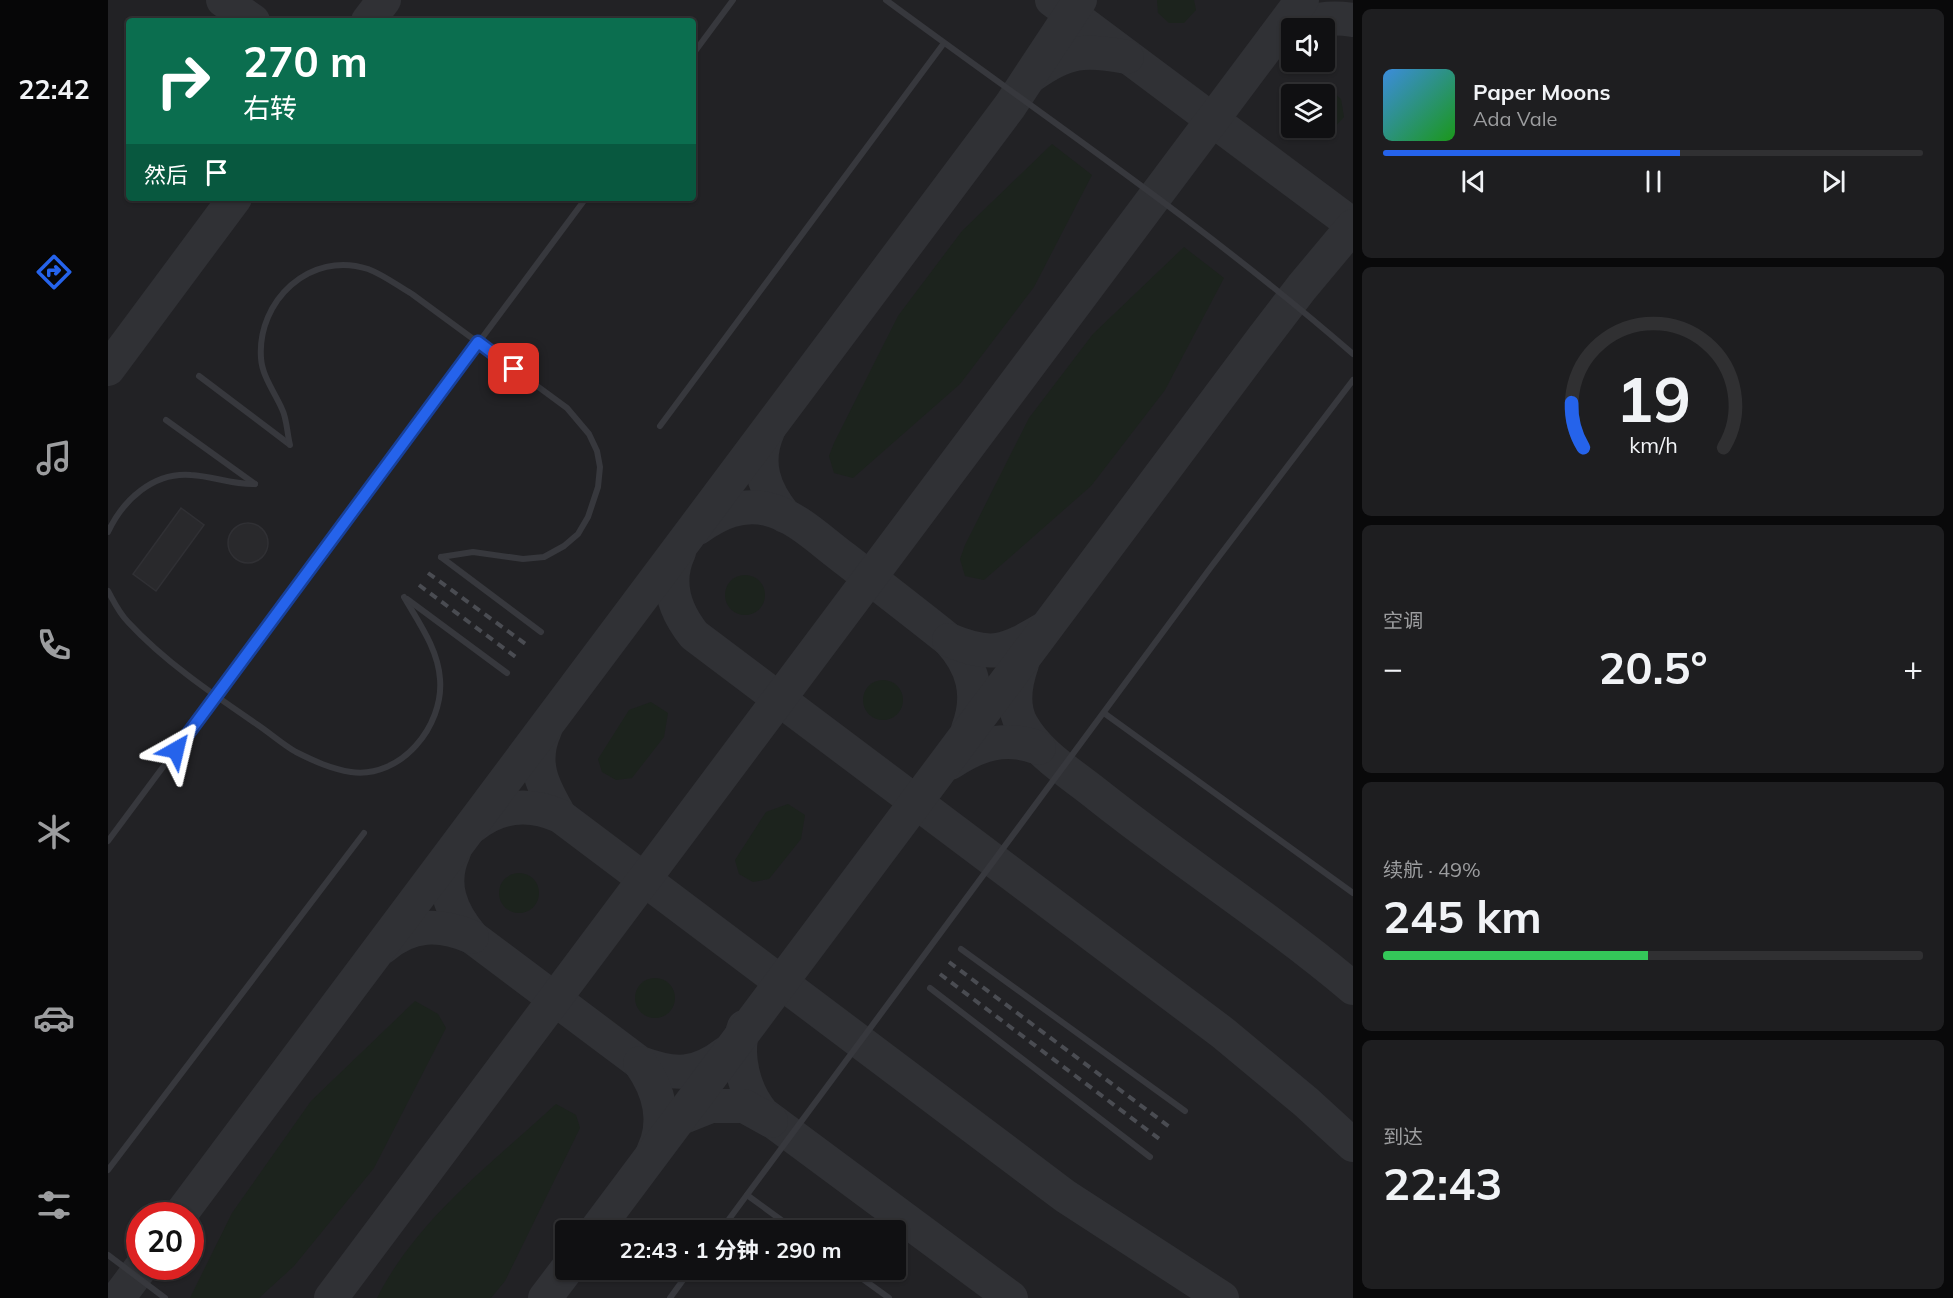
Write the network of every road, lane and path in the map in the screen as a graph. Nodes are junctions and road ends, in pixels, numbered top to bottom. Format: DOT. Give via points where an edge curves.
graph roads {
  1 [pos="734,0"];
  2 [pos="886,0"];
  3 [pos="944,43"];
  4 [pos="696,50"];
  5 [pos="584,201"];
  6 [pos="478,342"];
  7 [pos="1353,354"];
  8 [pos="199,376"];
  9 [pos="1353,380"];
  10 [pos="166,420"];
  11 [pos="660,426"];
  12 [pos="108,532"];
  13 [pos="108,591"];
  14 [pos="541,632"];
  15 [pos="507,673"];
  16 [pos="216,696"];
  17 [pos="1104,713"];
  18 [pos="364,832"];
  19 [pos="108,841"];
  20 [pos="1353,893"];
  21 [pos="961,949"];
  22 [pos="930,987"];
  23 [pos="1185,1111"];
  24 [pos="1150,1157"];
  25 [pos="108,1170"];
  26 [pos="747,1195"];
  27 [pos="728,1220"];
  28 [pos="781,1220"];
  29 [pos="108,1255"];
  30 [pos="683,1280"];
  31 [pos="864,1280"];
  32 [pos="165,1298"];
  33 [pos="669,1298"];
  34 [pos="889,1298"];
  1 -- 4 [label="lane"];
  2 -- 3 [label="lane"];
  3 -- 7 [label="lane" via="1292,300"];
  3 -- 11 [label="lane"];
  5 -- 6 [label="lane"];
  6 -- 8 [label="lane" via="412,294 368,269 328,267 292,282 279,296 262,335 260,360 284,411 290,445"];
  6 -- 14 [label="lane" via="579,420 597,451 598,487 588,518 564,546 544,557 524,559 473,552 441,557"];
  6 -- 16 [label="lane"];
  9 -- 17 [label="lane"];
  10 -- 12 [label="lane" via="255,484 189,474 170,477 129,498"];
  13 -- 16 [label="lane" via="126,621"];
  15 -- 16 [label="lane" via="404,597 429,638 440,679 439,701 422,740 408,754 384,768 354,772 318,763 293,750"];
  16 -- 19 [label="lane"];
  17 -- 20 [label="lane"];
  17 -- 26 [label="lane"];
  18 -- 25 [label="lane"];
  21 -- 23 [label="lane"];
  22 -- 24 [label="lane"];
  26 -- 27 [label="lane"];
  26 -- 28 [label="lane"];
  29 -- 32 [label="lane"];
  30 -- 33 [label="lane"];
  31 -- 34 [label="lane"];
}
